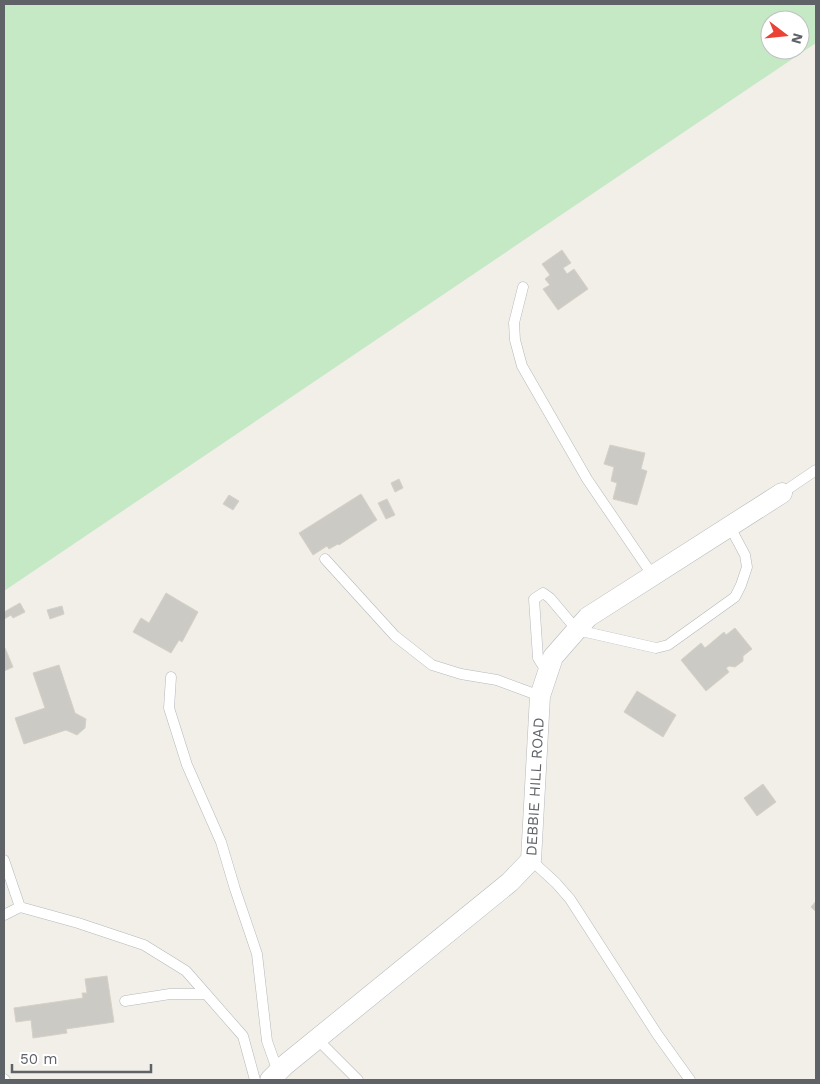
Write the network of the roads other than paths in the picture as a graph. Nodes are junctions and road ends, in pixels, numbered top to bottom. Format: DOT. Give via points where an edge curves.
graph roads {
  1 [pos="523,287"];
  2 [pos="816,470"];
  3 [pos="782,493"];
  4 [pos="730,527"];
  5 [pos="325,559"];
  6 [pos="653,576"];
  7 [pos="577,630"];
  8 [pos="548,673"];
  9 [pos="171,677"];
  10 [pos="540,696"];
  11 [pos="4,860"];
  12 [pos="531,860"];
  13 [pos="20,906"];
  14 [pos="4,914"];
  15 [pos="205,994"];
  16 [pos="125,1001"];
  17 [pos="318,1038"];
  18 [pos="274,1076"];
  19 [pos="255,1080"];
  20 [pos="358,1080"];
  21 [pos="690,1080"];
  1 -- 6 [label="lane" via="514,323 522,366 587,480"];
  2 -- 3 [label="lane"];
  3 -- 4 [label="street, DEBBIE HILL ROAD"];
  4 -- 6 [label="street, DEBBIE HILL ROAD"];
  4 -- 7 [label="lane" via="746,555 747,568 741,585 734,597 668,645 656,648"];
  5 -- 10 [label="lane" via="395,636 432,665 497,680"];
  6 -- 7 [label="street, DEBBIE HILL ROAD" via="588,617"];
  7 -- 8 [label="street, DEBBIE HILL ROAD" via="553,657"];
  7 -- 8 [label="lane" via="550,598 543,593 534,599 538,658"];
  8 -- 10 [label="street, DEBBIE HILL ROAD"];
  9 -- 18 [label="lane" via="169,708 187,765 220,842 257,954"];
  10 -- 12 [label="street, DEBBIE HILL ROAD"];
  11 -- 13 [label="lane"];
  12 -- 17 [label="street, DEBBIE HILL ROAD" via="510,882"];
  12 -- 21 [label="lane" via="570,899"];
  13 -- 14 [label="lane"];
  13 -- 15 [label="lane" via="144,945 186,971"];
  15 -- 16 [label="lane" via="170,994"];
  15 -- 19 [label="lane" via="242,1036"];
  17 -- 18 [label="street, DEBBIE HILL ROAD"];
  17 -- 20 [label="lane"];
}
